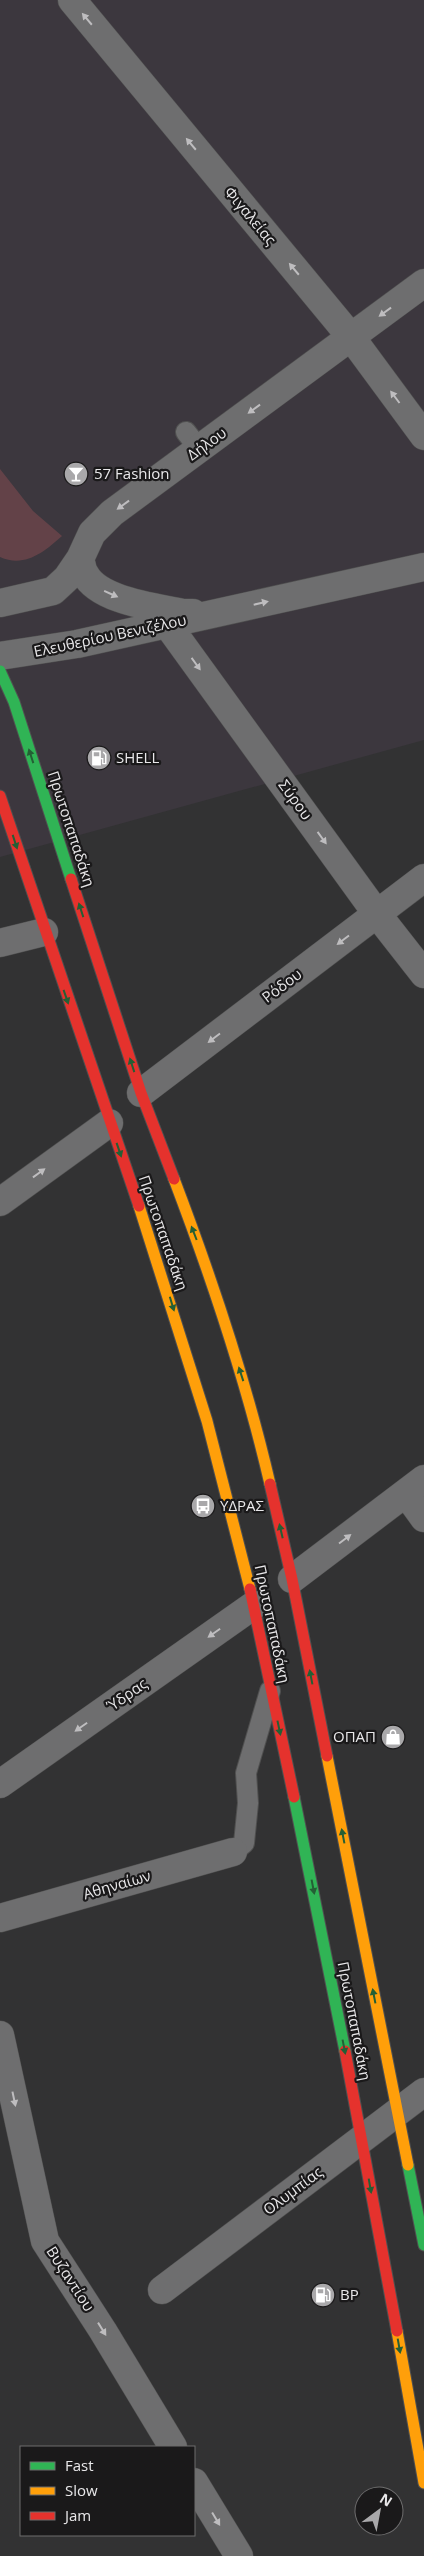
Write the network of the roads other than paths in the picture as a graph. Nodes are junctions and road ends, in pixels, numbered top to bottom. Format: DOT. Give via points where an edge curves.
graph roads {
  1 [pos="72,0"];
  2 [pos="424,283"];
  3 [pos="351,337"];
  4 [pos="424,436"];
  5 [pos="80,559"];
  6 [pos="424,567"];
  7 [pos="0,603"];
  8 [pos="219,613"];
  9 [pos="167,624"];
  10 [pos="0,656"];
  11 [pos="0,671"];
  12 [pos="0,796"];
  13 [pos="424,878"];
  14 [pos="377,914"];
  15 [pos="44,932"];
  16 [pos="0,944"];
  17 [pos="424,974"];
  18 [pos="141,1093"];
  19 [pos="109,1123"];
  20 [pos="0,1202"];
  21 [pos="415,1486"];
  22 [pos="424,1518"];
  23 [pos="292,1579"];
  24 [pos="254,1606"];
  25 [pos="271,1689"];
  26 [pos="0,1784"];
  27 [pos="233,1852"];
  28 [pos="0,1918"];
  29 [pos="0,2034"];
  30 [pos="424,2092"];
  31 [pos="397,2112"];
  32 [pos="362,2138"];
  33 [pos="424,2245"];
  34 [pos="162,2290"];
  35 [pos="172,2446"];
  36 [pos="424,2483"];
  37 [pos="195,2484"];
  38 [pos="238,2556"];
  3 -- 1 [label="street, Φιγαλείας, one-way"];
  2 -- 3 [label="street, Δήλου, one-way"];
  4 -- 3 [label="street, Φιγαλείας, one-way"];
  3 -- 5 [label="street, Δήλου, one-way" via="192,441 92,533"];
  5 -- 7 [label="street, Δήλου" via="53,591"];
  5 -- 8 [label="street, Ελευθερίου Βενιζέλου, one-way" via="85,575 100,589 121,599 183,613"];
  8 -- 6 [label="street, Ελευθερίου Βενιζέλου, one-way"];
  8 -- 9 [label="street, Ελευθερίου Βενιζέλου"];
  9 -- 10 [label="street, Ελευθερίου Βενιζέλου" via="77,644"];
  9 -- 14 [label="street, Σύρου, one-way"];
  18 -- 11 [label="main road, Πρωτοπαπαδάκη, one-way" via="14,702"];
  12 -- 15 [label="main road, Πρωτοπαπαδάκη, one-way"];
  13 -- 14 [label="street, Ρόδου"];
  14 -- 17 [label="street, Σύρου"];
  14 -- 18 [label="street, Ρόδου, one-way"];
  15 -- 16 [label="street"];
  15 -- 19 [label="main road, Πρωτοπαπαδάκη, one-way"];
  23 -- 18 [label="main road, Πρωτοπαπαδάκη, one-way" via="254,1413 212,1279"];
  20 -- 19 [label="street, one-way"];
  19 -- 24 [label="main road, Πρωτοπαπαδάκη, one-way" via="170,1298 231,1510"];
  21 -- 22 [label="street"];
  23 -- 21 [label="street, one-way"];
  31 -- 23 [label="main road, Πρωτοπαπαδάκη, one-way"];
  24 -- 25 [label="main road, Πρωτοπαπαδάκη"];
  24 -- 26 [label="street, Ύδρας, one-way"];
  25 -- 27 [label="lane" via="246,1773 248,1803 244,1843"];
  25 -- 32 [label="main road, Πρωτοπαπαδάκη, one-way"];
  27 -- 28 [label="street, Αθηναίων"];
  29 -- 35 [label="street, Βυζαντίου, one-way" via="45,2241 104,2331"];
  30 -- 31 [label="street, Ολυμπίας"];
  31 -- 32 [label="street, Ολυμπίας"];
  31 -- 33 [label="main road, Πρωτοπαπαδάκη"];
  32 -- 34 [label="street, Ολυμπίας"];
  32 -- 36 [label="main road, Πρωτοπαπαδάκη, one-way"];
  37 -- 38 [label="street, one-way"];
}
